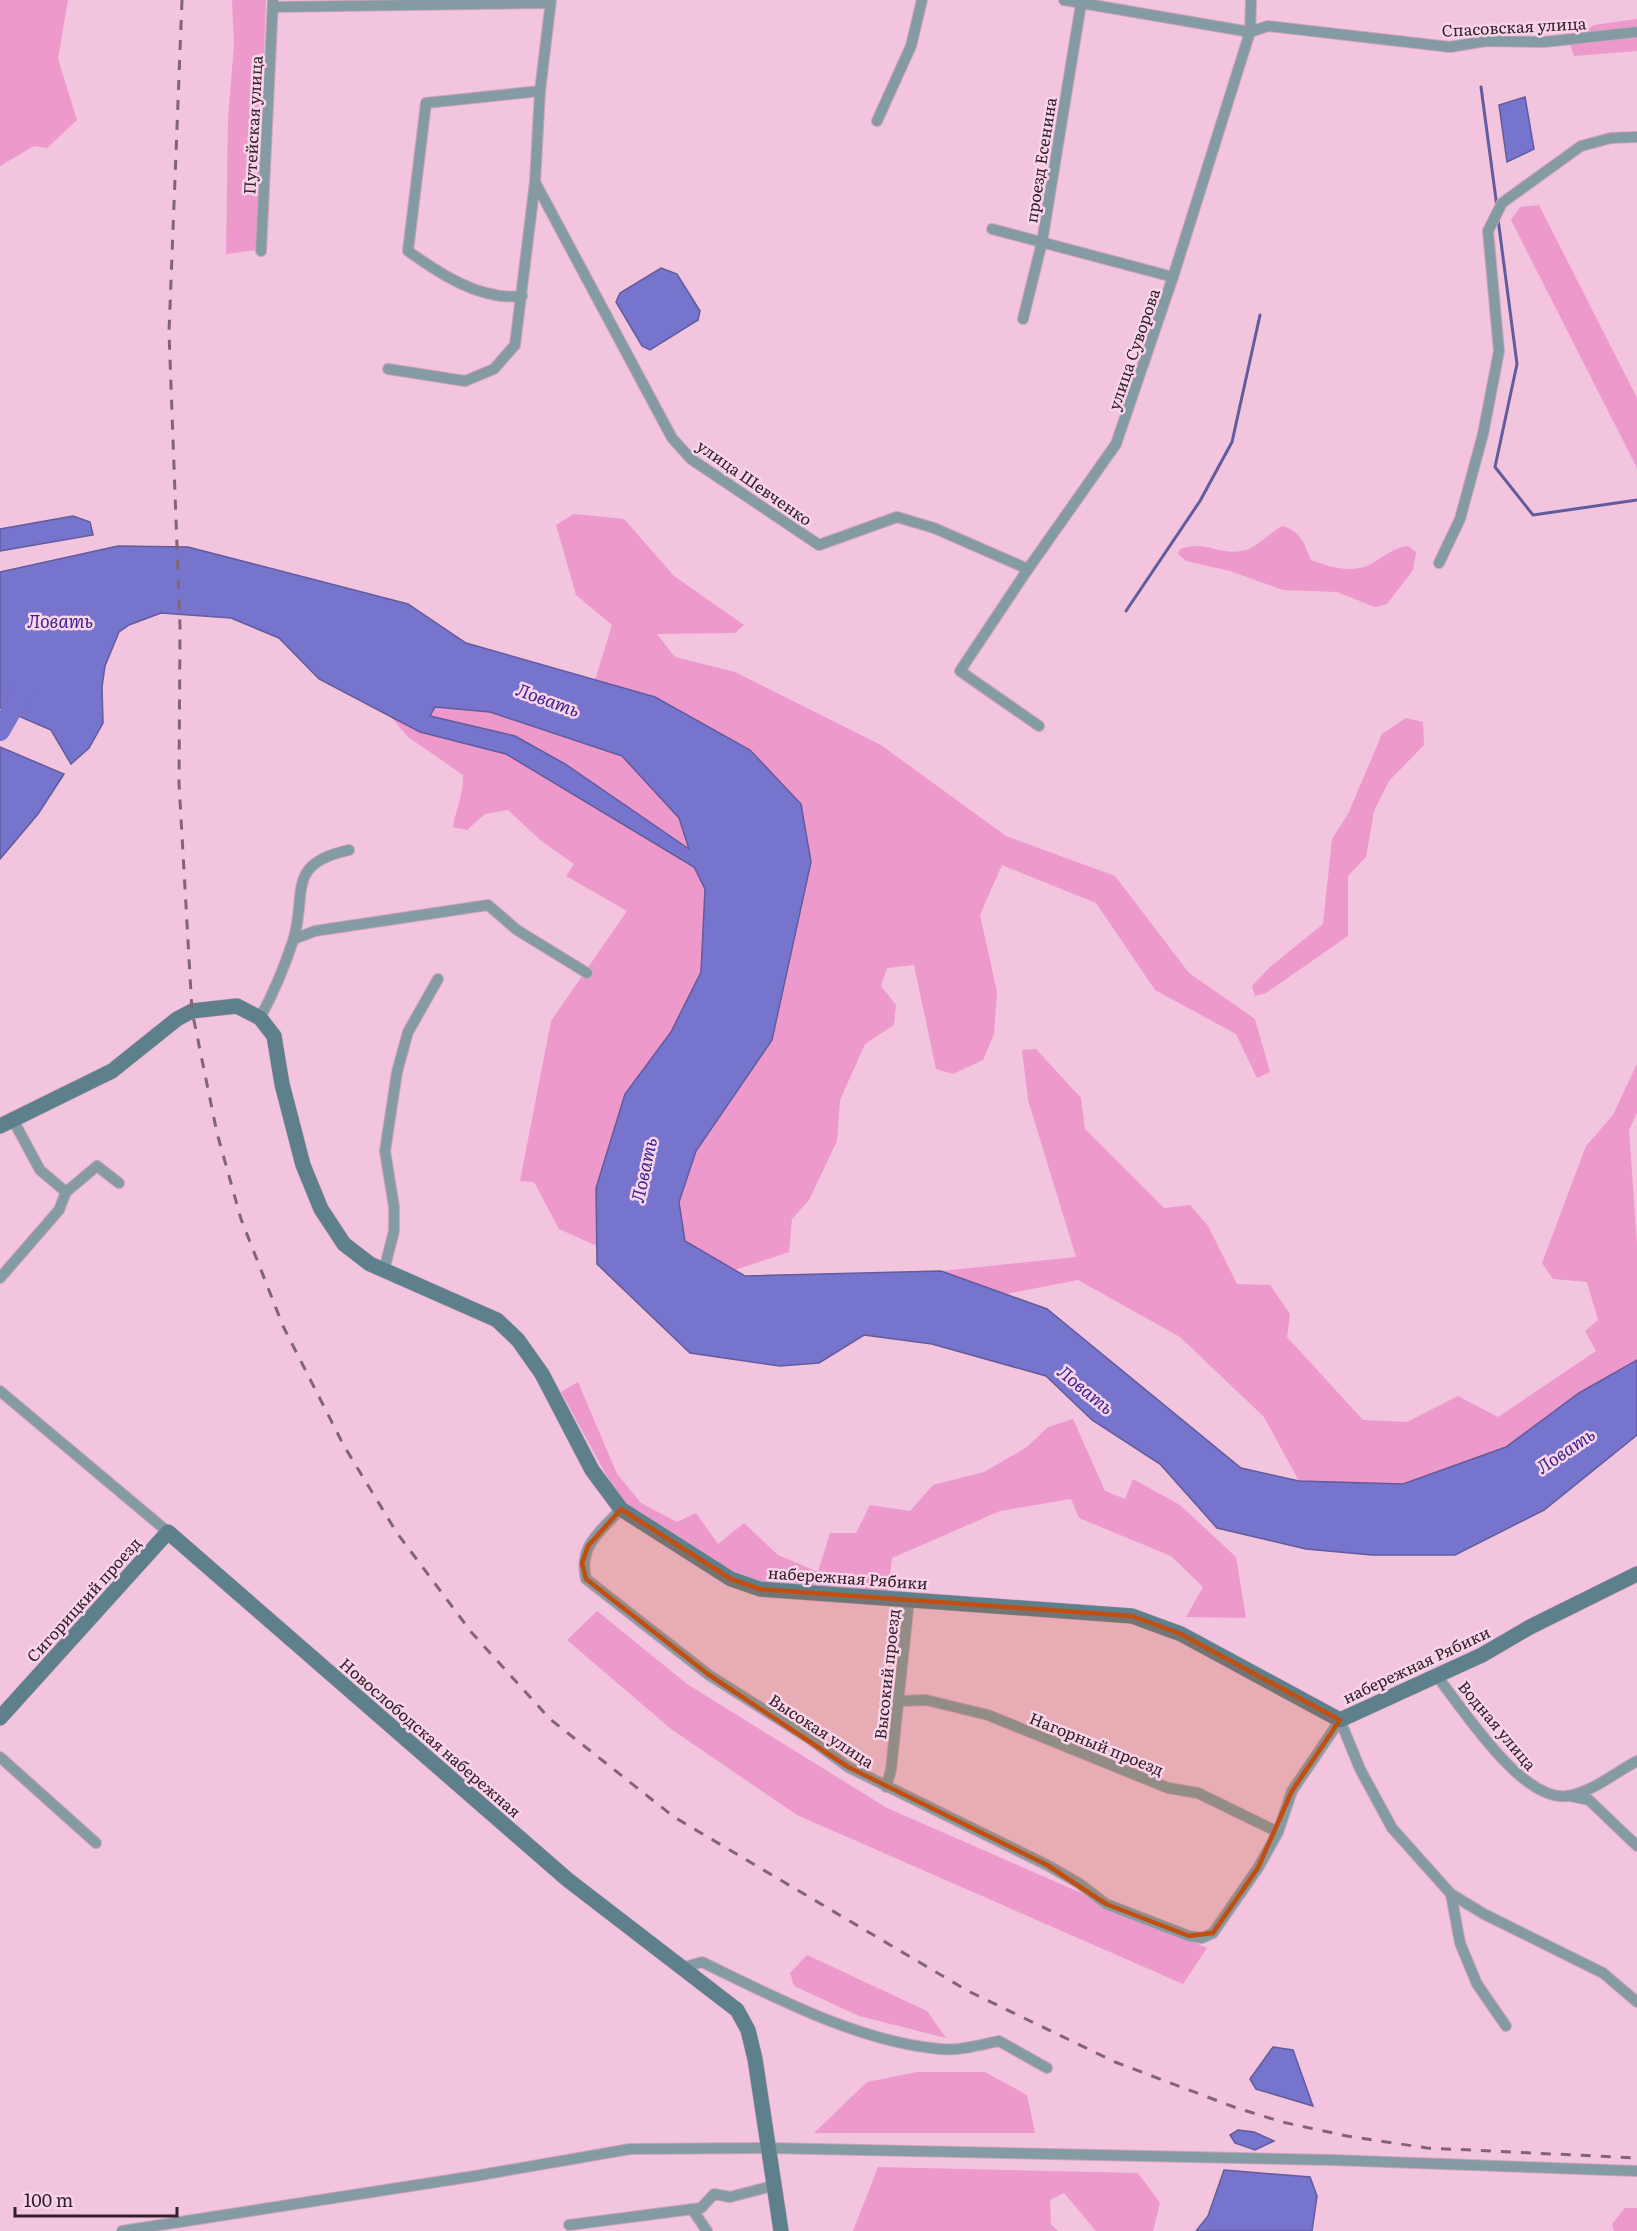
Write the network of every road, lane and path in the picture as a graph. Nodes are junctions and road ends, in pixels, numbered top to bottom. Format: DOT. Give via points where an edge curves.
graph roads {
  1 [pos="922,0"];
  2 [pos="1064,0"];
  3 [pos="1251,0"];
  4 [pos="550,2"];
  5 [pos="273,3"];
  6 [pos="1081,4"];
  7 [pos="1250,32"];
  8 [pos="1637,32"];
  9 [pos="540,91"];
  10 [pos="877,121"];
  11 [pos="1637,137"];
  12 [pos="535,182"];
  13 [pos="992,229"];
  14 [pos="1042,242"];
  15 [pos="261,251"];
  16 [pos="1173,277"];
  17 [pos="522,296"];
  18 [pos="1023,320"];
  19 [pos="388,369"];
  20 [pos="1439,563"];
  21 [pos="1028,569"];
  22 [pos="1039,726"];
  23 [pos="349,849"];
  24 [pos="294,939"];
  25 [pos="587,973"];
  26 [pos="438,979"];
  27 [pos="260,1018"];
  28 [pos="6,1123"];
  29 [pos="119,1183"];
  30 [pos="66,1192"];
  31 [pos="384,1270"];
  32 [pos="0,1278"];
  33 [pos="0,1391"];
  34 [pos="621,1509"];
  35 [pos="168,1532"];
  36 [pos="1637,1574"];
  37 [pos="909,1600"];
  38 [pos="1436,1676"];
  39 [pos="899,1701"];
  40 [pos="0,1718"];
  41 [pos="1340,1720"];
  42 [pos="0,1757"];
  43 [pos="1637,1761"];
  44 [pos="886,1787"];
  45 [pos="1569,1796"];
  46 [pos="1278,1832"];
  47 [pos="96,1843"];
  48 [pos="1637,1846"];
  49 [pos="1451,1894"];
  50 [pos="682,1968"];
  51 [pos="1637,2002"];
  52 [pos="1506,2026"];
  53 [pos="1047,2068"];
  54 [pos="768,2148"];
  55 [pos="1637,2171"];
  56 [pos="772,2186"];
  57 [pos="692,2209"];
  58 [pos="569,2225"];
  59 [pos="122,2231"];
  60 [pos="707,2231"];
  61 [pos="781,2231"];
  1 -- 10 [label="street" via="911,46"];
  2 -- 6 [label="street, Спасовская улица"];
  3 -- 7 [label="street, улица Суворова"];
  4 -- 5 [label="street"];
  4 -- 9 [label="street"];
  5 -- 15 [label="street, Путейская улица"];
  6 -- 7 [label="street, Спасовская улица"];
  6 -- 14 [label="street, проезд Есенина"];
  7 -- 8 [label="street, Спасовская улица" via="1268,26 1450,47 1486,41 1544,42"];
  7 -- 16 [label="street, улица Суворова"];
  9 -- 12 [label="street"];
  9 -- 17 [label="street" via="426,103 408,251 483,294"];
  11 -- 20 [label="street" via="1611,138 1581,146 1502,203 1488,231 1499,351 1483,434 1460,519"];
  12 -- 17 [label="street"];
  12 -- 21 [label="street, улица Шевченко" via="672,438 691,459 819,545 897,517 934,528"];
  13 -- 14 [label="street"];
  14 -- 16 [label="street"];
  14 -- 18 [label="street, проезд Есенина"];
  16 -- 21 [label="street, улица Суворова" via="1116,444"];
  17 -- 19 [label="street" via="515,345 494,369 465,381"];
  21 -- 22 [label="street, улица Суворова" via="960,671"];
  23 -- 24 [label="street" via="314,862 302,880"];
  24 -- 25 [label="street" via="315,931 488,905 517,930"];
  24 -- 27 [label="street"];
  26 -- 31 [label="street" via="408,1032 397,1072 385,1151 394,1231"];
  27 -- 28 [label="street" via="237,1006 196,1010 177,1018 111,1071"];
  27 -- 31 [label="street, набережная Рябики" via="274,1036 303,1165 321,1209 344,1244"];
  28 -- 30 [label="street" via="40,1170"];
  29 -- 30 [label="street" via="97,1166"];
  30 -- 32 [label="street" via="59,1210"];
  31 -- 34 [label="street, набережная Рябики" via="497,1320 518,1340 542,1374 592,1470"];
  33 -- 35 [label="street, Новослободская набережная"];
  34 -- 37 [label="street, набережная Рябики" via="745,1586"];
  34 -- 44 [label="street, Высокая улица" via="588,1546 582,1563 586,1579 709,1675 848,1767"];
  35 -- 40 [label="street, Сигорицкий проезд"];
  35 -- 50 [label="street, Новослободская набережная" via="568,1880"];
  36 -- 38 [label="street, набережная Рябики"];
  37 -- 39 [label="street, Высокий проезд"];
  37 -- 41 [label="street, набережная Рябики" via="1101,1611 1149,1620"];
  38 -- 41 [label="street, набережная Рябики"];
  38 -- 45 [label="street, Водная улица" via="1511,1768 1534,1789 1552,1797"];
  39 -- 44 [label="street, Высокий проезд"];
  39 -- 46 [label="street, Нагорный проезд" via="926,1700 988,1714 1168,1788 1198,1793"];
  41 -- 46 [label="street" via="1292,1791"];
  41 -- 49 [label="street" via="1360,1769 1392,1828"];
  42 -- 47 [label="street"];
  43 -- 45 [label="street"];
  44 -- 46 [label="street, Высокая улица" via="1047,1865 1106,1904 1202,1938 1213,1933"];
  45 -- 48 [label="street, Водная улица" via="1589,1800"];
  49 -- 51 [label="street" via="1603,1973"];
  49 -- 52 [label="street" via="1460,1943 1477,1984"];
  50 -- 53 [label="street" via="702,1962 836,2023 911,2044 941,2049 999,2041"];
  50 -- 54 [label="street, Новослободская набережная" via="737,2010 748,2030"];
  54 -- 55 [label="street"];
  54 -- 56 [label="street, Новослободская набережная"];
  54 -- 59 [label="street" via="630,2149"];
  56 -- 57 [label="street" via="730,2197 714,2194 701,2208"];
  56 -- 61 [label="street, Новослободская набережная"];
  57 -- 58 [label="street"];
  57 -- 60 [label="street"];
}
